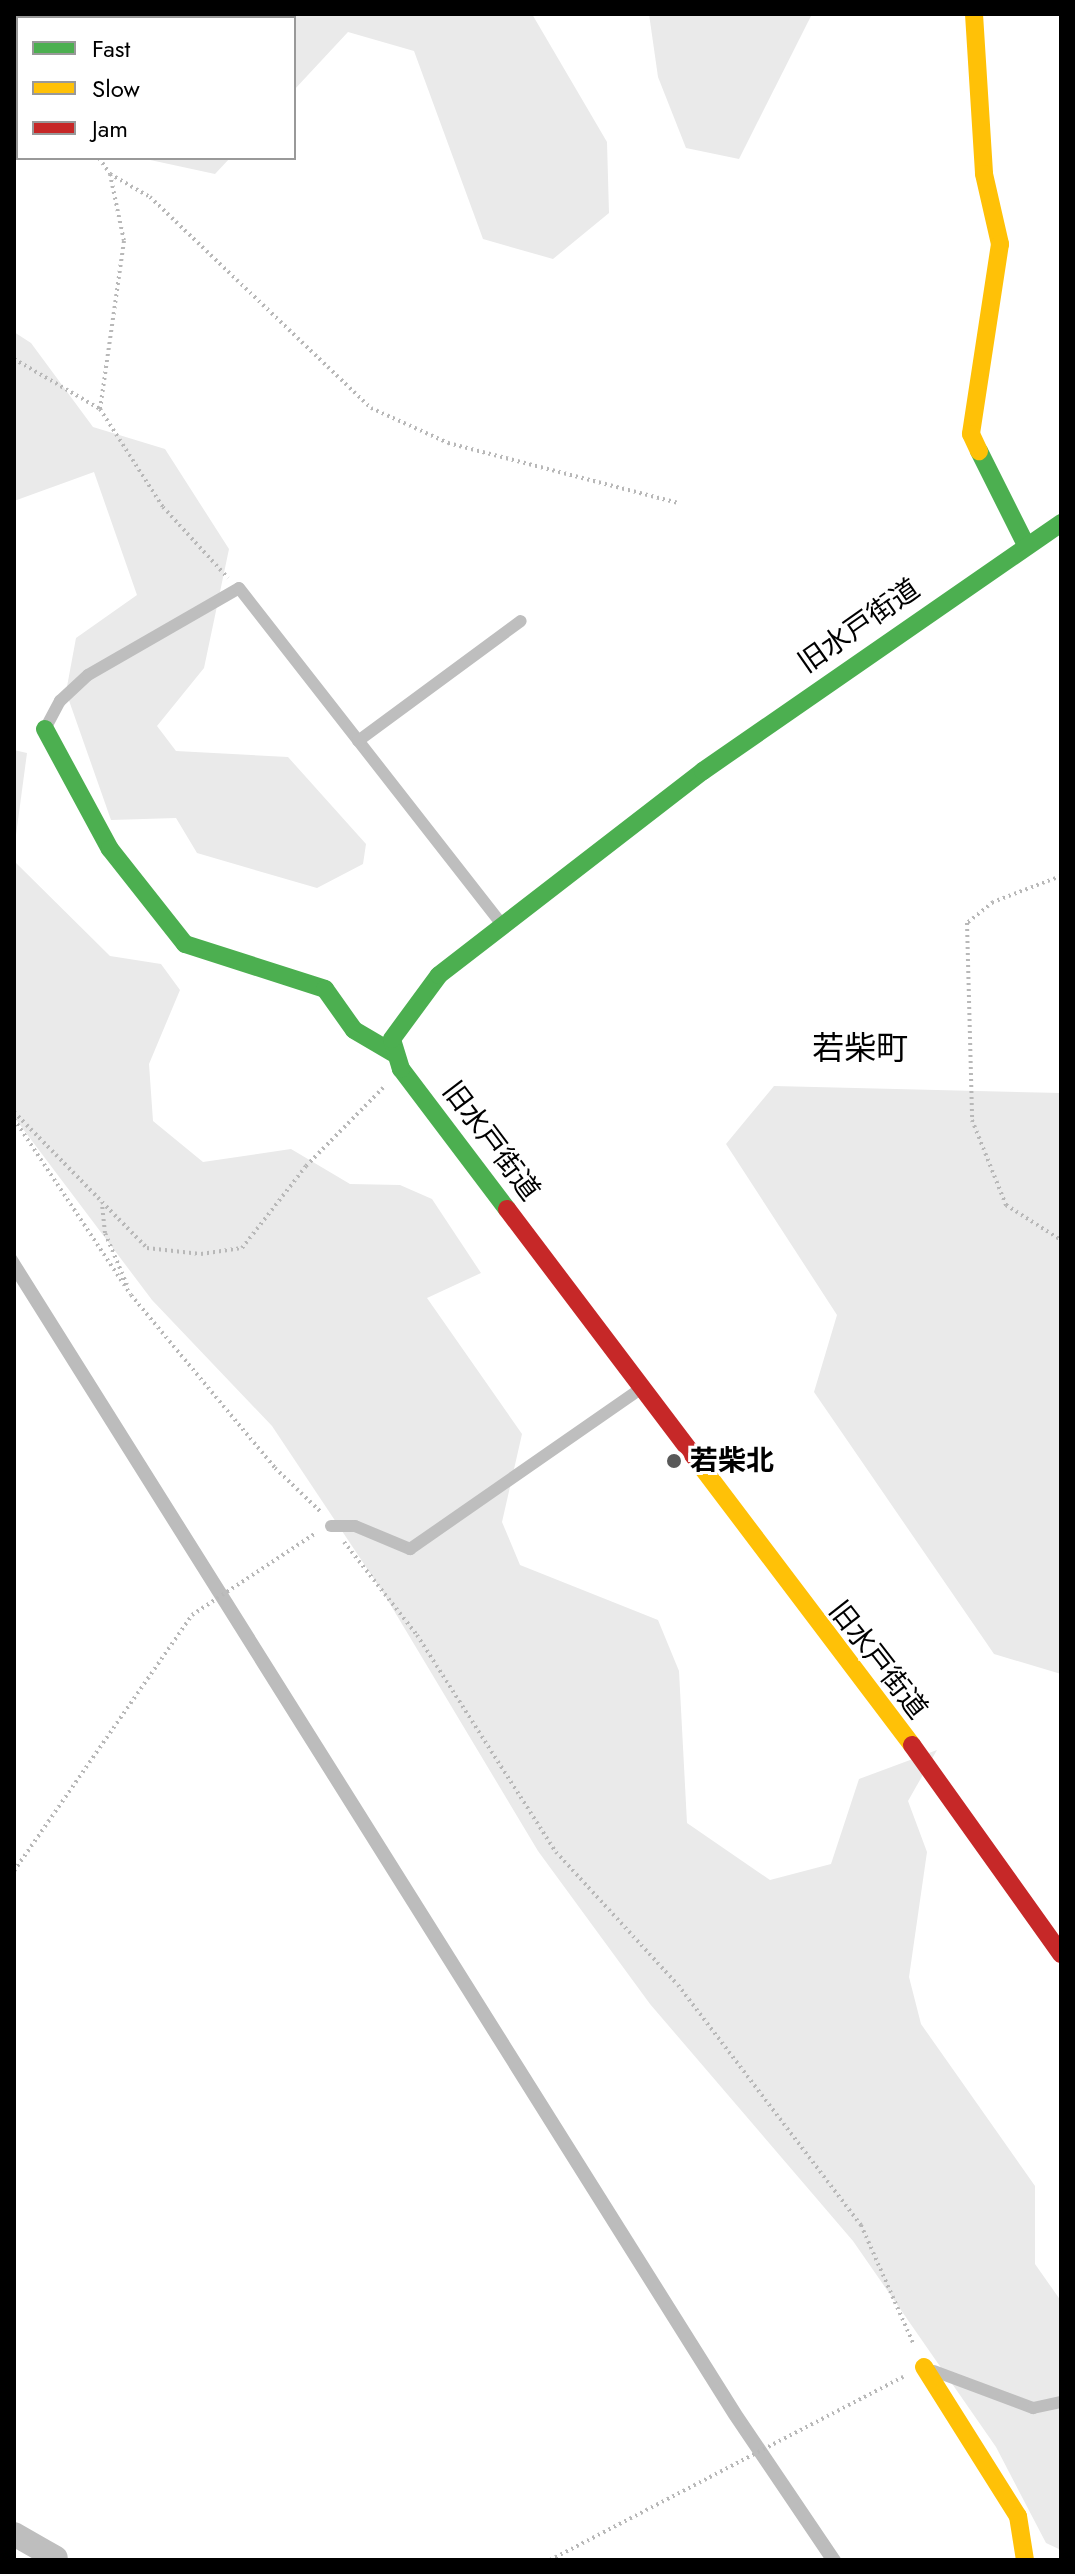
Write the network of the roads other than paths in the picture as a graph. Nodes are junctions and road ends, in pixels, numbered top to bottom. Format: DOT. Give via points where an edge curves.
graph roads {
  1 [pos="974,14"];
  2 [pos="1061,523"];
  3 [pos="1026,545"];
  4 [pos="521,621"];
  5 [pos="45,729"];
  6 [pos="358,741"];
  7 [pos="501,923"];
  8 [pos="397,1061"];
  9 [pos="641,1388"];
  10 [pos="331,1526"];
  11 [pos="1061,1954"];
  12 [pos="924,2367"];
  13 [pos="1061,2402"];
  14 [pos="14,2534"];
  15 [pos="56,2558"];
  16 [pos="1025,2560"];
  1 -- 3 [label="street" via="984,174 1000,244 971,434"];
  2 -- 3 [label="street, 旧水戸街道"];
  3 -- 7 [label="street, 旧水戸街道" via="703,771"];
  4 -- 6 [label="lane"];
  5 -- 6 [label="lane" via="60,701 88,675 239,588"];
  5 -- 8 [label="street" via="110,849 185,944 325,989 354,1030"];
  6 -- 7 [label="lane"];
  7 -- 8 [label="street, 旧水戸街道" via="439,975 396,1030"];
  8 -- 9 [label="street, 旧水戸街道"];
  9 -- 10 [label="lane" via="410,1549 355,1526"];
  9 -- 11 [label="street, 旧水戸街道" via="1009,1873"];
  12 -- 13 [label="lane" via="1033,2408"];
  12 -- 16 [label="street" via="1018,2516"];
  14 -- 15 [label="street"];
}
